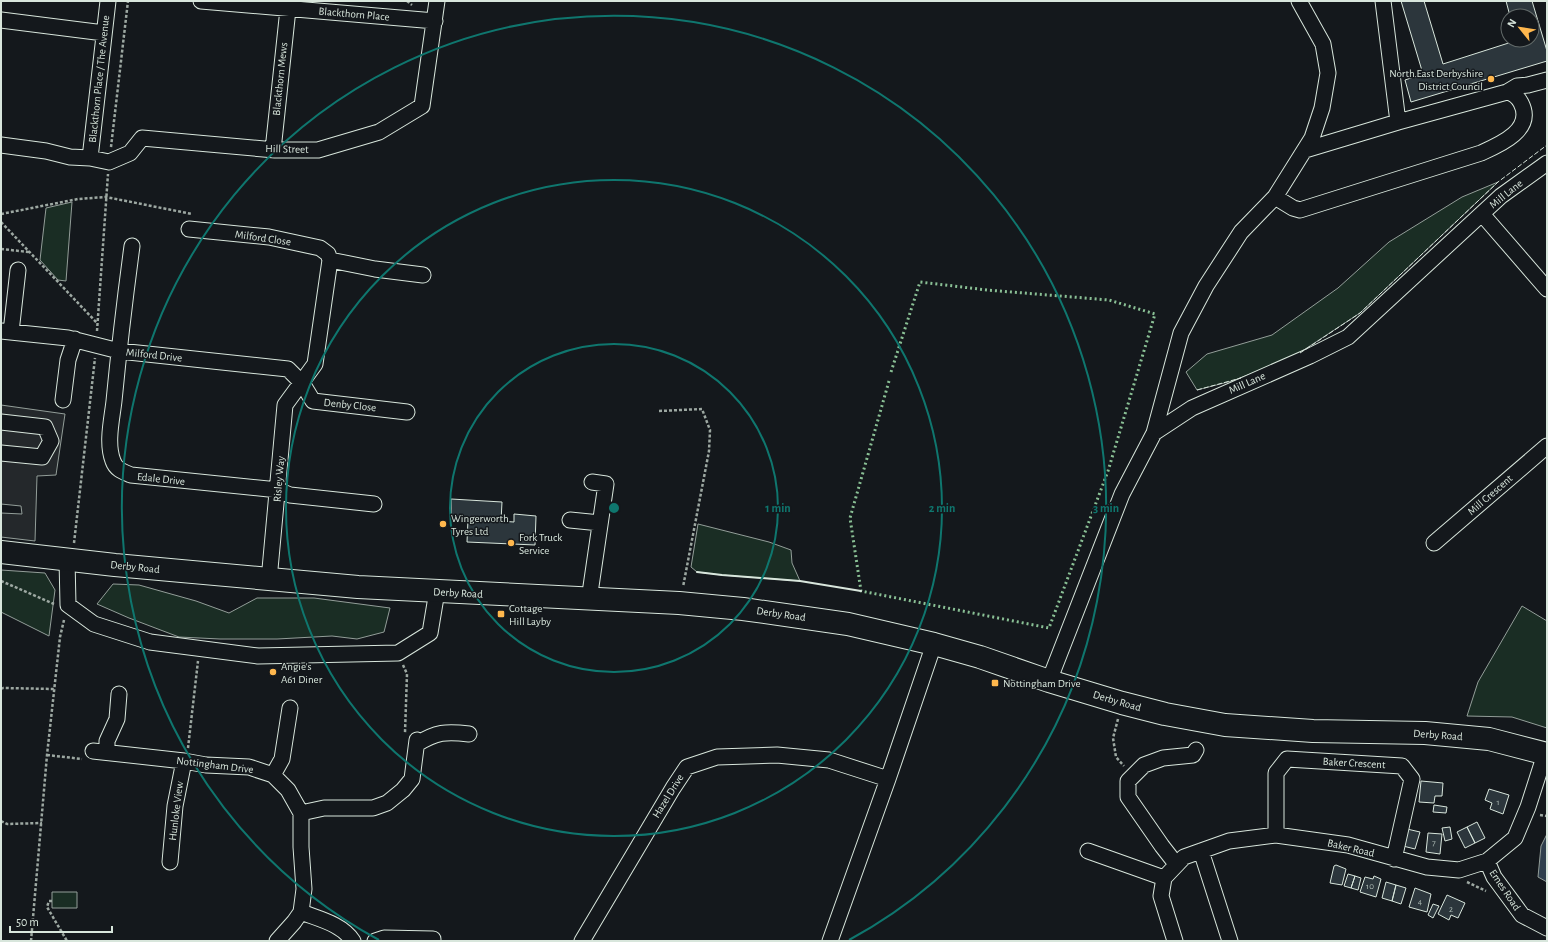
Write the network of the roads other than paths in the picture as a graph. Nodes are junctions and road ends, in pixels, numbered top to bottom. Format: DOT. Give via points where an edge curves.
graph roads {
  1 [pos="108,1"];
  2 [pos="201,1"];
  3 [pos="437,1"];
  4 [pos="1299,1"];
  5 [pos="1383,1"];
  6 [pos="288,9"];
  7 [pos="1,20"];
  8 [pos="435,21"];
  9 [pos="104,33"];
  10 [pos="1547,80"];
  11 [pos="1507,92"];
  12 [pos="1398,122"];
  13 [pos="1,145"];
  14 [pos="273,150"];
  15 [pos="1305,150"];
  16 [pos="90,158"];
  17 [pos="1547,163"];
  18 [pos="1275,197"];
  19 [pos="1482,214"];
  20 [pos="189,229"];
  21 [pos="132,246"];
  22 [pos="330,260"];
  23 [pos="18,270"];
  24 [pos="423,275"];
  25 [pos="1547,289"];
  26 [pos="6,331"];
  27 [pos="75,339"];
  28 [pos="119,351"];
  29 [pos="302,383"];
  30 [pos="63,400"];
  31 [pos="408,412"];
  32 [pos="1,422"];
  33 [pos="1154,434"];
  34 [pos="1547,446"];
  35 [pos="1,453"];
  36 [pos="592,482"];
  37 [pos="278,490"];
  38 [pos="374,504"];
  39 [pos="570,520"];
  40 [pos="600,523"];
  41 [pos="1434,543"];
  42 [pos="1,552"];
  43 [pos="69,560"];
  44 [pos="269,580"];
  45 [pos="437,591"];
  46 [pos="590,600"];
  47 [pos="934,644"];
  48 [pos="1049,681"];
  49 [pos="119,694"];
  50 [pos="290,708"];
  51 [pos="469,734"];
  52 [pos="1196,750"];
  53 [pos="1546,754"];
  54 [pos="185,761"];
  55 [pos="273,775"];
  56 [pos="888,779"];
  57 [pos="301,813"];
  58 [pos="1276,835"];
  59 [pos="1088,851"];
  60 [pos="1201,851"];
  61 [pos="1394,859"];
  62 [pos="1487,861"];
  63 [pos="170,862"];
  64 [pos="1176,864"];
  65 [pos="1164,878"];
  66 [pos="301,912"];
  67 [pos="1547,928"];
  68 [pos="433,939"];
  69 [pos="277,941"];
  70 [pos="353,941"];
  71 [pos="375,941"];
  72 [pos="582,941"];
  73 [pos="830,941"];
  74 [pos="1175,941"];
  75 [pos="1230,941"];
  1 -- 9 [label="street, Blackthorn Place / The Avenue"];
  2 -- 6 [label="street, Blackthorn Place"];
  3 -- 8 [label="street, Hill Street"];
  4 -- 15 [label="street" via="1324,44 1328,73 1322,108"];
  5 -- 12 [label="street"];
  6 -- 8 [label="street, Blackthorn Place"];
  6 -- 14 [label="street, Blackthorn Mews"];
  7 -- 9 [label="street"];
  8 -- 14 [label="street, Hill Street" via="422,106 379,132 318,150"];
  9 -- 16 [label="street, Blackthorn Place / The Avenue"];
  10 -- 11 [label="street" via="1517,86"];
  11 -- 12 [label="street"];
  11 -- 18 [label="street" via="1515,95 1522,106 1522,123 1518,131 1507,140 1481,153 1300,210"];
  12 -- 15 [label="street"];
  13 -- 16 [label="street"];
  14 -- 16 [label="street, Hill Street" via="142,138 130,153 109,162"];
  15 -- 18 [label="street"];
  17 -- 19 [label="street, Mill Lane" via="1501,196"];
  18 -- 33 [label="street" via="1241,232 1206,286 1181,333"];
  19 -- 25 [label="street"];
  19 -- 33 [label="street, Mill Lane" via="1348,337 1192,408"];
  20 -- 22 [label="street, Milford Close" via="269,237 320,248 328,254"];
  21 -- 28 [label="street, Edale Drive"];
  22 -- 24 [label="street"];
  22 -- 29 [label="street" via="315,364"];
  23 -- 26 [label="street"];
  26 -- 27 [label="street, Milford Drive"];
  27 -- 28 [label="street, Milford Drive"];
  27 -- 30 [label="street" via="68,360"];
  28 -- 29 [label="street, Milford Drive" via="288,369"];
  28 -- 37 [label="street, Edale Drive" via="110,450 113,463 119,470 131,475"];
  29 -- 31 [label="street, Denby Close" via="313,401"];
  29 -- 37 [label="street, Risley Way" via="285,405"];
  32 -- 35 [label="street" via="45,427 50,441 42,457"];
  33 -- 48 [label="street, Mill Lane" via="1122,494"];
  34 -- 41 [label="street, Mill Crescent"];
  36 -- 40 [label="street" via="606,484"];
  37 -- 38 [label="street, Edale Drive" via="290,495"];
  37 -- 44 [label="street, Risley Way"];
  39 -- 40 [label="street"];
  40 -- 46 [label="street"];
  42 -- 43 [label="highway, Derby Road"];
  43 -- 44 [label="highway, Derby Road"];
  43 -- 45 [label="street" via="68,605 94,624 150,642 258,656 398,653 430,633"];
  44 -- 45 [label="highway, Derby Road"];
  45 -- 46 [label="highway, Derby Road"];
  46 -- 47 [label="highway, Derby Road" via="743,608 848,624"];
  47 -- 48 [label="highway, Derby Road"];
  47 -- 56 [label="street"];
  48 -- 53 [label="highway, Derby Road" via="1158,712 1225,725 1489,738"];
  49 -- 54 [label="street, Nottingham Drive" via="116,719 100,752"];
  50 -- 55 [label="street" via="282,760"];
  51 -- 57 [label="street" via="441,733 417,742 412,779 404,790 387,802 373,808 324,808"];
  52 -- 64 [label="street" via="1193,755 1163,758 1144,765 1128,781 1128,797"];
  53 -- 62 [label="street, Baker Road" via="1515,838"];
  54 -- 55 [label="street, Nottingham Drive" via="206,765 249,767"];
  54 -- 63 [label="street, Hunloke View" via="175,806"];
  55 -- 57 [label="street, Nottingham Drive" via="288,790"];
  56 -- 72 [label="street, Hazel Drive" via="829,760 777,755 717,757 687,767"];
  56 -- 73 [label="street"];
  57 -- 66 [label="street, Nottingham Drive" via="304,889"];
  58 -- 60 [label="street, Baker Road" via="1229,841"];
  58 -- 61 [label="street, Baker Road" via="1348,845"];
  58 -- 61 [label="street, Baker Crescent" via="1276,773 1287,759 1402,766 1412,779"];
  59 -- 65 [label="street"];
  60 -- 64 [label="street, Baker Road" via="1184,857"];
  60 -- 75 [label="street"];
  61 -- 62 [label="street, Baker Road" via="1427,867 1460,870"];
  62 -- 67 [label="street, Emes Road" via="1494,877 1522,915"];
  64 -- 65 [label="street, Baker Road"];
  65 -- 74 [label="street" via="1161,896"];
  66 -- 69 [label="street"];
  66 -- 70 [label="street" via="334,924"];
  68 -- 71 [label="street" via="384,938"];
}
